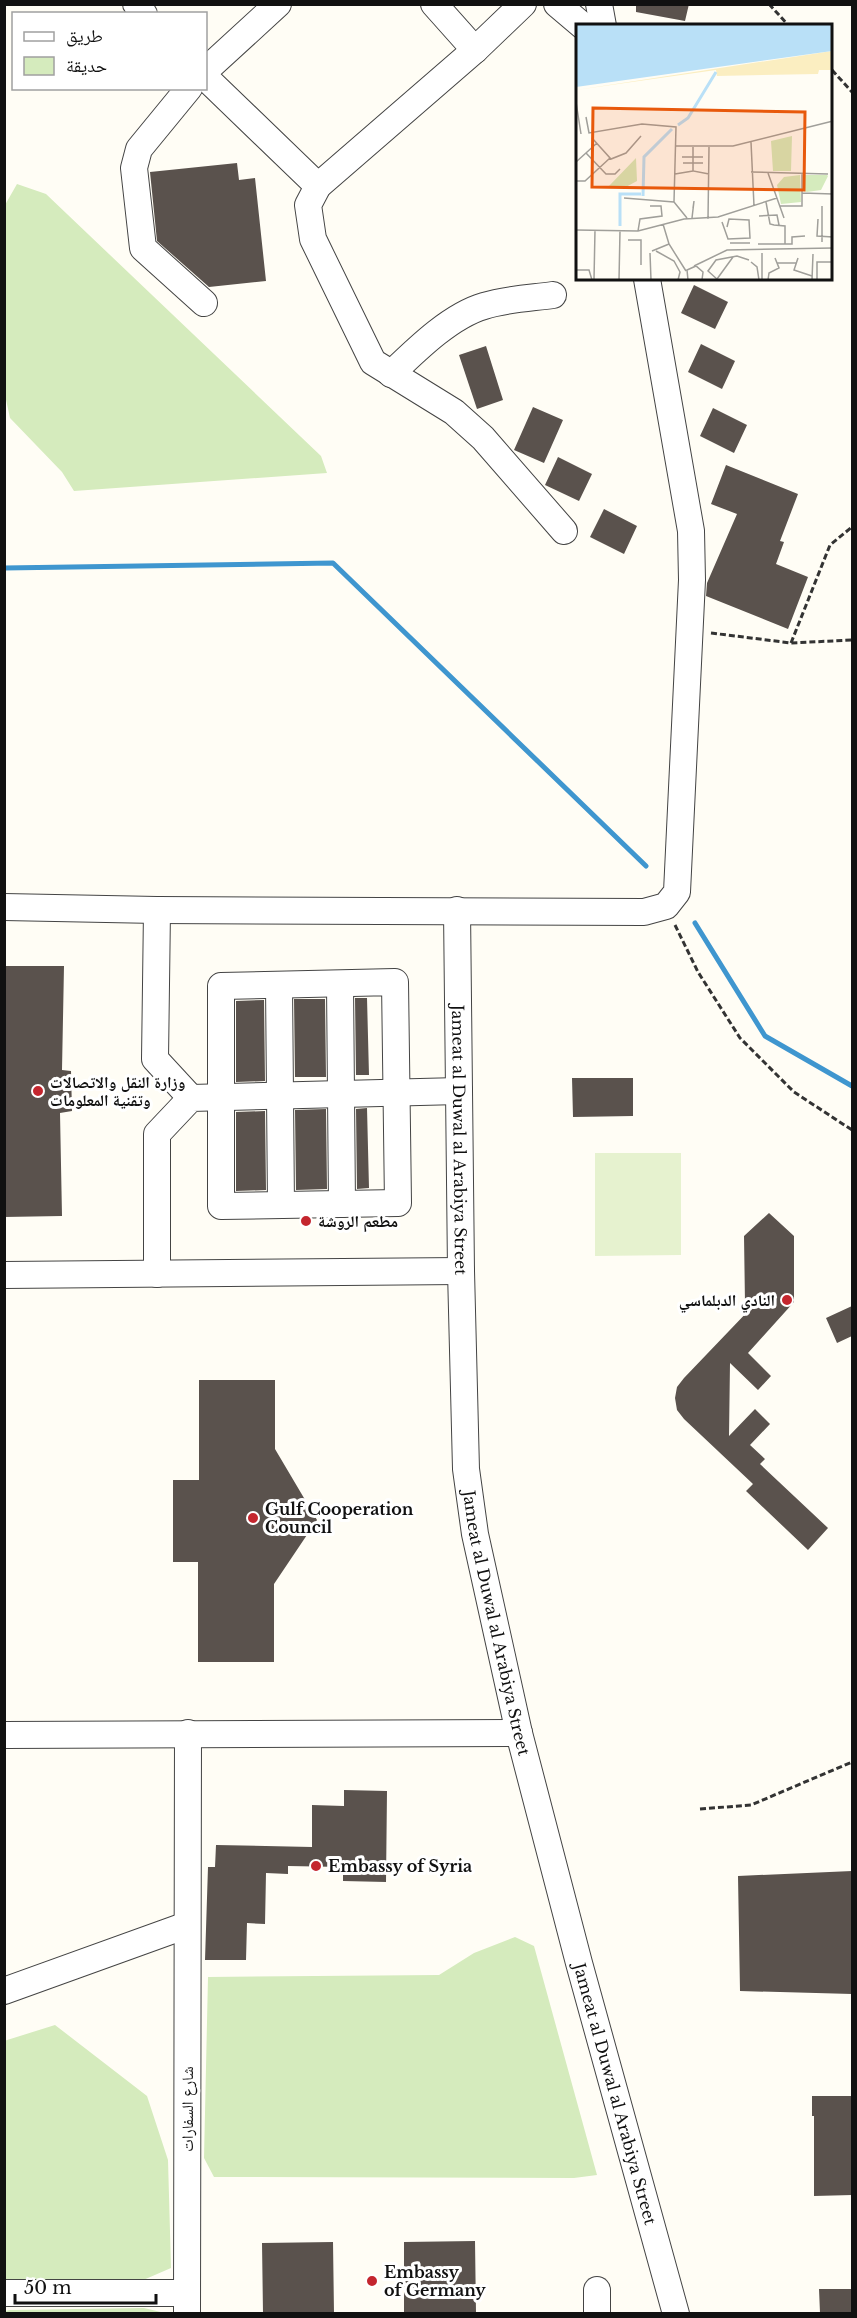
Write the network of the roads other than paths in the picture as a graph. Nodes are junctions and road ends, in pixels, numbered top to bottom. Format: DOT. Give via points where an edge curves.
graph roads {
  1 [pos="278,4"];
  2 [pos="434,4"];
  3 [pos="523,4"];
  4 [pos="557,4"];
  5 [pos="599,4"];
  6 [pos="581,24"];
  7 [pos="603,24"];
  8 [pos="475,50"];
  9 [pos="207,69"];
  10 [pos="207,79"];
  11 [pos="187,90"];
  12 [pos="318,186"];
  13 [pos="647,280"];
  14 [pos="554,295"];
  15 [pos="204,303"];
  16 [pos="391,374"];
  17 [pos="564,531"];
  18 [pos="4,907"];
  19 [pos="157,910"];
  20 [pos="457,910"];
  21 [pos="340,984"];
  22 [pos="279,985"];
  23 [pos="459,1091"];
  24 [pos="397,1093"];
  25 [pos="341,1095"];
  26 [pos="280,1096"];
  27 [pos="221,1097"];
  28 [pos="191,1098"];
  29 [pos="342,1204"];
  30 [pos="281,1205"];
  31 [pos="461,1272"];
  32 [pos="157,1274"];
  33 [pos="4,1275"];
  34 [pos="188,1733"];
  35 [pos="519,1733"];
  36 [pos="4,1735"];
  37 [pos="187,1925"];
  38 [pos="4,1991"];
  39 [pos="4,2294"];
  40 [pos="187,2303"];
  41 [pos="676,2313"];
  1 -- 9 [label="street"];
  2 -- 8 [label="street"];
  3 -- 8 [label="street"];
  4 -- 6 [label="street"];
  5 -- 7 [label="street"];
  8 -- 12 [label="street"];
  10 -- 12 [label="street"];
  11 -- 15 [label="street" via="139,149 134,168 143,248"];
  12 -- 16 [label="street" via="308,205 313,238 373,362"];
  13 -- 20 [label="street" via="691,531 677,892 666,906 644,912"];
  14 -- 16 [label="street" via="486,305 468,312 418,348"];
  16 -- 17 [label="street" via="454,412 483,438"];
  18 -- 19 [label="street"];
  19 -- 20 [label="street"];
  19 -- 28 [label="street" via="155,1059"];
  20 -- 23 [label="street, Jameat al Duwal al Arabiya Street"];
  21 -- 22 [label="street"];
  21 -- 24 [label="street" via="395,982"];
  21 -- 25 [label="street"];
  22 -- 26 [label="street"];
  22 -- 27 [label="street" via="221,986"];
  23 -- 24 [label="street"];
  23 -- 31 [label="street, Jameat al Duwal al Arabiya Street"];
  24 -- 25 [label="street"];
  24 -- 29 [label="street" via="398,1203"];
  25 -- 26 [label="street"];
  25 -- 29 [label="street"];
  26 -- 27 [label="street"];
  26 -- 30 [label="street"];
  27 -- 28 [label="street"];
  27 -- 30 [label="street" via="221,1206"];
  28 -- 32 [label="street" via="157,1134"];
  29 -- 30 [label="street"];
  31 -- 32 [label="street"];
  31 -- 35 [label="street, Jameat al Duwal al Arabiya Street" via="466,1469 484,1579"];
  32 -- 33 [label="street"];
  34 -- 35 [label="street"];
  34 -- 36 [label="street"];
  34 -- 37 [label="street, شارع السفارات"];
  35 -- 41 [label="street, Jameat al Duwal al Arabiya Street"];
  37 -- 38 [label="street"];
  37 -- 40 [label="street, شارع السفارات"];
  39 -- 40 [label="street, شارع السفارات"];
}
